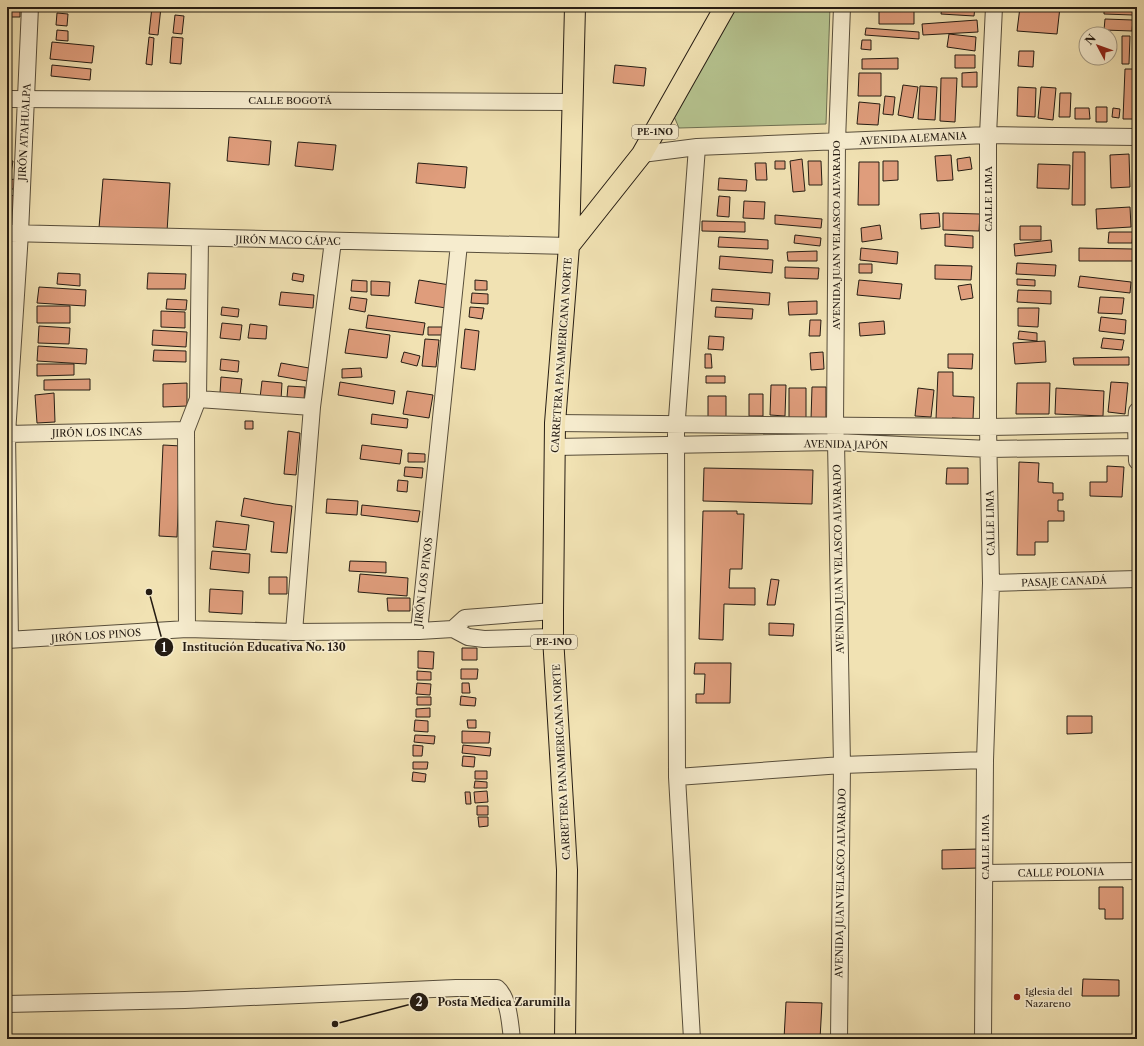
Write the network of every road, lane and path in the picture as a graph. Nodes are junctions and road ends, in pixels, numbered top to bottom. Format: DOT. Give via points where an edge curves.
graph roads {
  1 [pos="30,7"];
  2 [pos="575,7"];
  3 [pos="726,7"];
  4 [pos="842,7"];
  5 [pos="994,7"];
  6 [pos="7,99"];
  7 [pos="26,99"];
  8 [pos="573,102"];
  9 [pos="988,134"];
  10 [pos="1137,137"];
  11 [pos="837,141"];
  12 [pos="697,147"];
  13 [pos="642,154"];
  14 [pos="13,233"];
  15 [pos="200,238"];
  16 [pos="334,241"];
  17 [pos="459,244"];
  18 [pos="569,246"];
  19 [pos="198,399"];
  20 [pos="312,407"];
  21 [pos="1137,420"];
  22 [pos="555,423"];
  23 [pos="676,424"];
  24 [pos="835,426"];
  25 [pos="988,427"];
  26 [pos="186,430"];
  27 [pos="7,434"];
  28 [pos="836,442"];
  29 [pos="676,445"];
  30 [pos="555,447"];
  31 [pos="989,449"];
  32 [pos="1137,452"];
  33 [pos="1137,578"];
  34 [pos="991,583"];
  35 [pos="553,611"];
  36 [pos="187,629"];
  37 [pos="453,630"];
  38 [pos="419,631"];
  39 [pos="294,632"];
  40 [pos="553,637"];
  41 [pos="9,640"];
  42 [pos="985,760"];
  43 [pos="842,765"];
  44 [pos="677,777"];
  45 [pos="1137,871"];
  46 [pos="985,873"];
  47 [pos="7,1004"];
  48 [pos="512,1039"];
  49 [pos="565,1039"];
  50 [pos="692,1039"];
  51 [pos="839,1039"];
  52 [pos="983,1039"];
  1 -- 7 [label="street, JIRÓN ATAHUALPA"];
  2 -- 8 [label="main road, CARRETERA PANAMERICANA NORTE / PE-1NO"];
  3 -- 13 [label="main road, CARRETERA PANAMERICANA NORTE / PE-1NO"];
  4 -- 11 [label="street, AVENIDA JUAN VELASCO ALVARADO"];
  5 -- 9 [label="street, CALLE LIMA"];
  6 -- 7 [label="street, CALLE BOGOTÁ"];
  7 -- 8 [label="street, CALLE BOGOTÁ"];
  7 -- 14 [label="street, JIRÓN ATAHUALPA"];
  8 -- 18 [label="main road, CARRETERA PANAMERICANA NORTE / PE-1NO"];
  9 -- 10 [label="street, AVENIDA ALEMANIA"];
  9 -- 11 [label="street, AVENIDA ALEMANIA"];
  9 -- 25 [label="street, CALLE LIMA"];
  11 -- 12 [label="street, AVENIDA ALEMANIA"];
  11 -- 24 [label="street, AVENIDA JUAN VELASCO ALVARADO"];
  12 -- 13 [label="street, AVENIDA ALEMANIA"];
  12 -- 23 [label="street"];
  13 -- 18 [label="main road, CARRETERA PANAMERICANA NORTE / PE-1NO"];
  14 -- 15 [label="street, JIRÓN MACO CÁPAC"];
  14 -- 27 [label="street, JIRÓN ATAHUALPA"];
  15 -- 16 [label="street, JIRÓN MACO CÁPAC"];
  15 -- 19 [label="street"];
  16 -- 17 [label="street, JIRÓN MACO CÁPAC"];
  16 -- 20 [label="street"];
  17 -- 18 [label="street, JIRÓN MACO CÁPAC"];
  17 -- 38 [label="street, JIRÓN LOS PINOS"];
  18 -- 22 [label="main road, CARRETERA PANAMERICANA NORTE / PE-1NO"];
  19 -- 20 [label="street"];
  19 -- 26 [label="street"];
  20 -- 39 [label="street"];
  21 -- 25 [label="street"];
  21 -- 32 [label="street"];
  22 -- 23 [label="street"];
  22 -- 30 [label="main road, CARRETERA PANAMERICANA NORTE / PE-1NO"];
  23 -- 24 [label="street"];
  23 -- 29 [label="street"];
  24 -- 25 [label="street"];
  24 -- 28 [label="street, AVENIDA JUAN VELASCO ALVARADO"];
  25 -- 31 [label="street, CALLE LIMA"];
  26 -- 27 [label="street, JIRÓN LOS INCAS"];
  26 -- 36 [label="street"];
  27 -- 41 [label="street, JIRÓN ATAHUALPA"];
  28 -- 29 [label="street, AVENIDA JAPÓN"];
  28 -- 31 [label="street, AVENIDA JAPÓN"];
  28 -- 43 [label="street, AVENIDA JUAN VELASCO ALVARADO"];
  29 -- 30 [label="street, AVENIDA JAPÓN"];
  29 -- 44 [label="street"];
  30 -- 35 [label="main road, CARRETERA PANAMERICANA NORTE / PE-1NO"];
  31 -- 32 [label="street, AVENIDA JAPÓN"];
  31 -- 34 [label="street, CALLE LIMA"];
  33 -- 34 [label="street, PASAJE CANADÁ"];
  34 -- 42 [label="street, CALLE LIMA"];
  35 -- 37 [label="street" via="465,618"];
  35 -- 40 [label="main road, CARRETERA PANAMERICANA NORTE / PE-1NO"];
  36 -- 39 [label="street, JIRÓN LOS PINOS"];
  36 -- 41 [label="street, JIRÓN LOS PINOS"];
  37 -- 38 [label="street"];
  37 -- 40 [label="street" via="468,637 484,639"];
  38 -- 39 [label="street, JIRÓN LOS PINOS"];
  40 -- 49 [label="main road, CARRETERA PANAMERICANA NORTE / PE-1NO" via="567,870"];
  42 -- 43 [label="street"];
  42 -- 46 [label="street, CALLE LIMA"];
  43 -- 44 [label="street"];
  43 -- 51 [label="street, AVENIDA JUAN VELASCO ALVARADO"];
  44 -- 50 [label="street"];
  45 -- 46 [label="street, CALLE POLONIA"];
  46 -- 52 [label="street, CALLE LIMA"];
  47 -- 48 [label="street" via="497,988 505,1001"];
}
